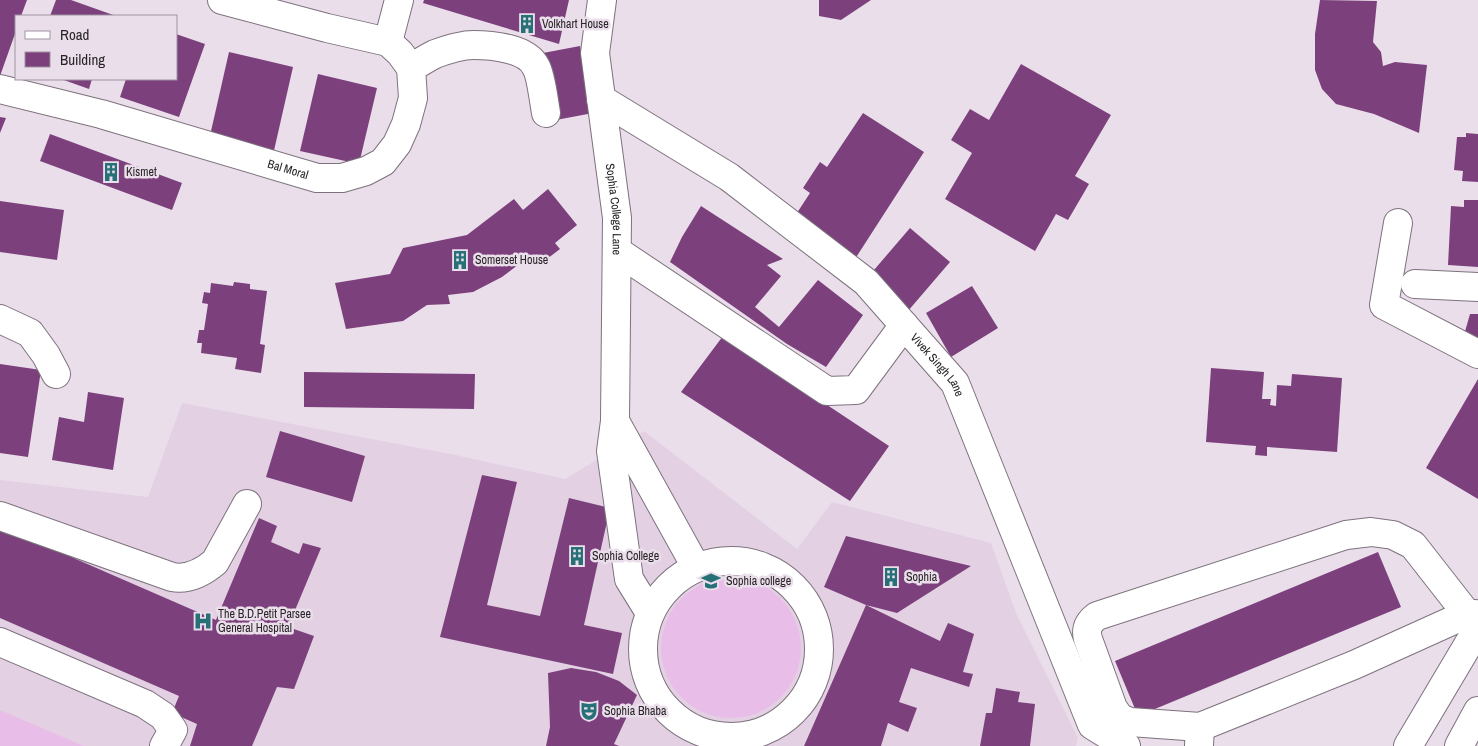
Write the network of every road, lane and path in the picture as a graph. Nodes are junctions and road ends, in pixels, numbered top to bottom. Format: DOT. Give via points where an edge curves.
graph roads {
  1 [pos="222,0"];
  2 [pos="399,0"];
  3 [pos="602,0"];
  4 [pos="388,42"];
  5 [pos="411,68"];
  6 [pos="0,89"];
  7 [pos="601,99"];
  8 [pos="546,113"];
  9 [pos="1398,223"];
  10 [pos="617,251"];
  11 [pos="1416,284"];
  12 [pos="1478,287"];
  13 [pos="0,319"];
  14 [pos="904,325"];
  15 [pos="1478,354"];
  16 [pos="56,374"];
  17 [pos="615,421"];
  18 [pos="248,504"];
  19 [pos="0,516"];
  20 [pos="696,567"];
  21 [pos="650,613"];
  22 [pos="1474,619"];
  23 [pos="0,642"];
  24 [pos="1478,712"];
  25 [pos="1200,737"];
  26 [pos="164,746"];
  27 [pos="1126,746"];
  28 [pos="1408,746"];
  29 [pos="1459,746"];
  1 -- 4 [label="street"];
  2 -- 4 [label="street"];
  3 -- 7 [label="street, Sophia College Lane" via="595,54"];
  4 -- 5 [label="street"];
  5 -- 6 [label="street, Bal Moral" via="413,98 397,144 383,162 342,178 317,178 101,114"];
  5 -- 8 [label="street" via="434,55 472,45 520,52 537,68"];
  7 -- 10 [label="street, Sophia College Lane" via="617,218"];
  7 -- 14 [label="street, Vivek Singh Lane" via="729,177 866,282"];
  9 -- 15 [label="street" via="1384,305"];
  10 -- 14 [label="street" via="827,390 856,390"];
  10 -- 17 [label="street, Sophia College Lane"];
  11 -- 12 [label="street"];
  13 -- 16 [label="street" via="30,333"];
  14 -- 27 [label="street, Vivek Singh Lane" via="955,382 1092,725"];
  17 -- 20 [label="street"];
  17 -- 21 [label="street, Sophia College Lane" via="611,451 629,579"];
  18 -- 19 [label="street" via="215,562 183,579"];
  20 -- 21 [label="street" via="674,581"];
  20 -- 21 [label="street" via="719,562 748,562 776,572 798,591 814,616 821,645 817,674 804,700 784,721 757,734 728,738 700,732 674,717 655,695 646,675 642,654"];
  22 -- 25 [label="street" via="1354,665"];
  22 -- 25 [label="street" via="1413,545 1392,535 1370,532 1346,535 1097,616 1089,622 1088,639 1113,708 1120,718"];
  22 -- 28 [label="street"];
  23 -- 26 [label="street" via="145,704 163,716 173,730"];
  24 -- 29 [label="street"];
}
